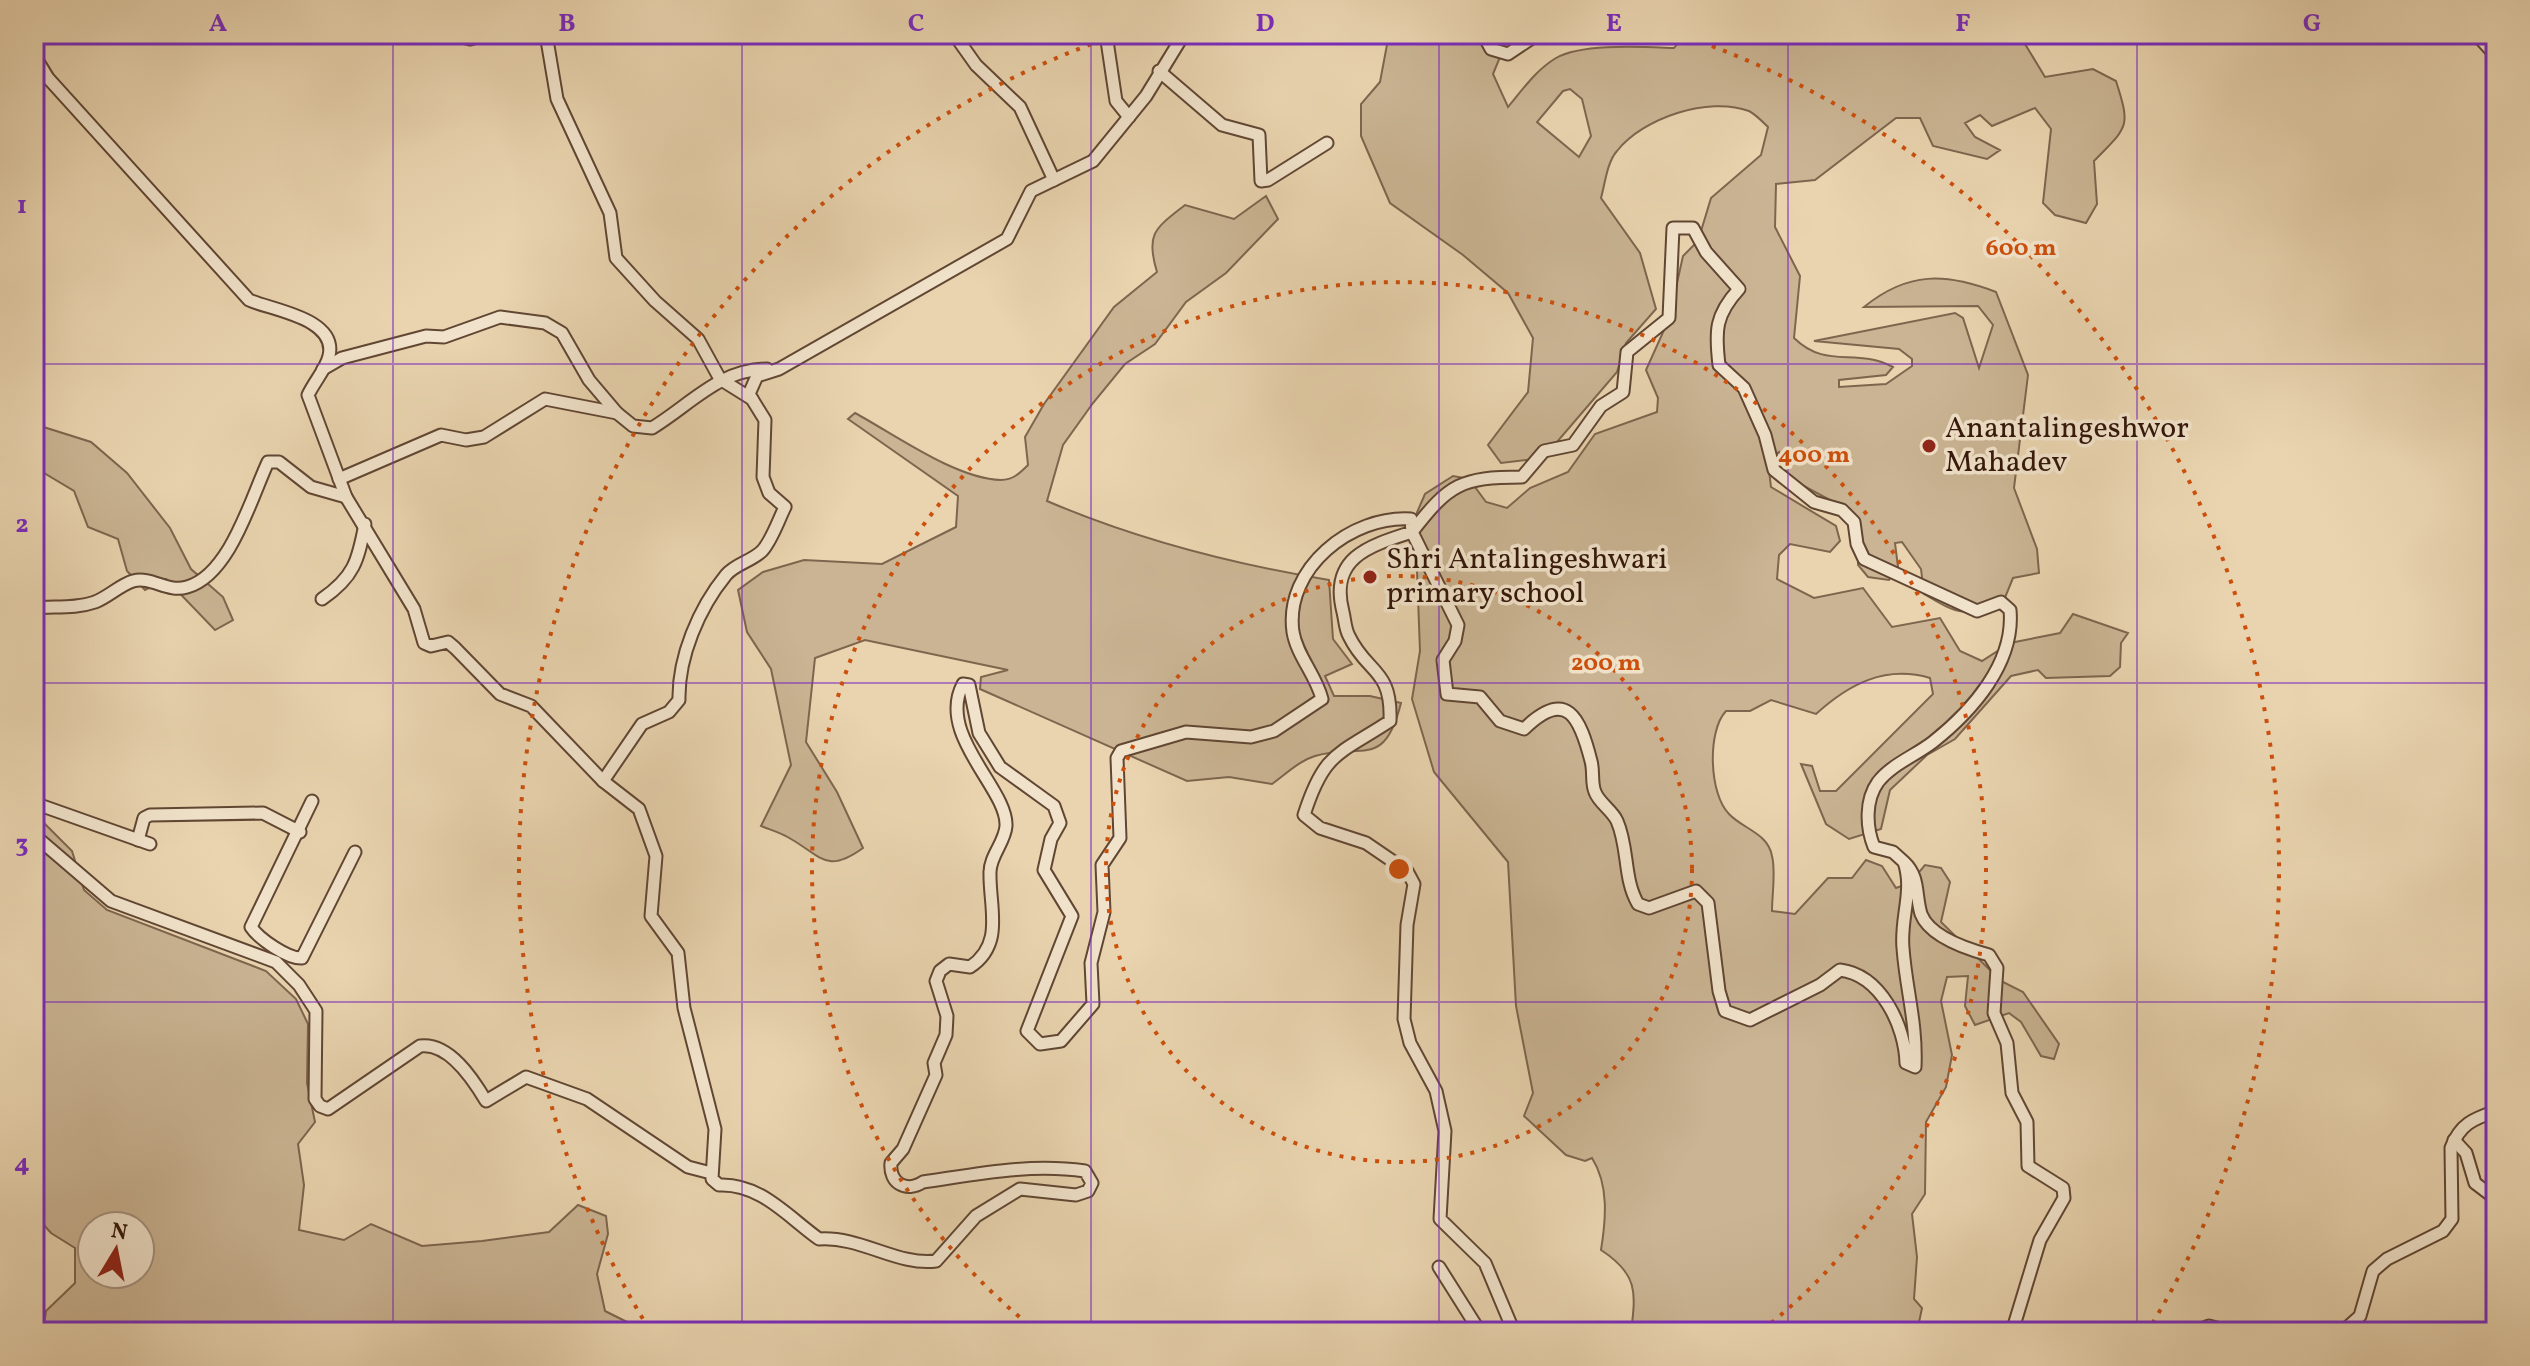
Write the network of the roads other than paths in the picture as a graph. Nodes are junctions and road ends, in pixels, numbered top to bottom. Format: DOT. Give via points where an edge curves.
graph roads {
  1 [pos="451,34"];
  2 [pos="487,34"];
  3 [pos="546,34"];
  4 [pos="954,34"];
  5 [pos="1106,34"];
  6 [pos="1184,34"];
  7 [pos="1483,34"];
  8 [pos="1538,34"];
  9 [pos="2476,34"];
  10 [pos="34,55"];
  11 [pos="2496,56"];
  12 [pos="1159,71"];
  13 [pos="1129,117"];
  14 [pos="1327,143"];
  15 [pos="1054,180"];
  16 [pos="323,369"];
  17 [pos="779,369"];
  18 [pos="720,379"];
  19 [pos="752,399"];
  20 [pos="617,413"];
  21 [pos="339,479"];
  22 [pos="346,497"];
  23 [pos="365,523"];
  24 [pos="1412,532"];
  25 [pos="322,599"];
  26 [pos="34,608"];
  27 [pos="603,781"];
  28 [pos="312,801"];
  29 [pos="34,803"];
  30 [pos="300,832"];
  31 [pos="34,835"];
  32 [pos="138,840"];
  33 [pos="150,844"];
  34 [pos="355,852"];
  35 [pos="1904,862"];
  36 [pos="2496,1111"];
  37 [pos="2454,1140"];
  38 [pos="711,1173"];
  39 [pos="2496,1199"];
  40 [pos="1439,1267"];
  41 [pos="1480,1332"];
  42 [pos="1514,1332"];
  43 [pos="2012,1332"];
  44 [pos="2195,1332"];
  45 [pos="2232,1332"];
  46 [pos="2342,1332"];
  1 -- 2 [label="street" via="470,39"];
  3 -- 18 [label="street" via="557,99 610,213 616,258 698,339"];
  4 -- 15 [label="street" via="976,65 1020,107"];
  5 -- 13 [label="street" via="1116,101"];
  6 -- 12 [label="street"];
  7 -- 8 [label="street" via="1491,49 1508,54"];
  9 -- 11 [label="street"];
  10 -- 16 [label="street" via="48,78 249,300 294,313 319,329 329,352"];
  12 -- 13 [label="street"];
  12 -- 14 [label="street" via="1222,125 1259,135 1261,181"];
  13 -- 15 [label="street" via="1093,161"];
  15 -- 17 [label="street" via="1031,191 1007,239"];
  16 -- 20 [label="street" via="352,356 426,336 444,337 500,317 545,323 562,333 589,380"];
  16 -- 21 [label="street" via="308,395"];
  17 -- 18 [label="street" via="743,369"];
  17 -- 19 [label="street" via="757,376"];
  18 -- 19 [label="street"];
  18 -- 20 [label="street" via="652,428 633,426"];
  19 -- 27 [label="street" via="765,420 763,477 769,493 785,507 762,551 728,573 705,610 689,644 679,700 669,712 642,724"];
  20 -- 21 [label="street" via="545,399 484,437 441,435"];
  21 -- 22 [label="street"];
  22 -- 23 [label="street"];
  22 -- 26 [label="street" via="311,487 279,462 268,462 256,500 244,513 228,552 189,587 168,589 147,580 132,581 95,602"];
  23 -- 25 [label="street" via="353,570 344,584"];
  23 -- 27 [label="street" via="414,609 424,643 448,642 500,694 531,706 550,723"];
  24 -- 35 [label="street" via="1458,625 1443,660 1447,694 1480,697 1500,721 1524,729 1542,711 1574,714 1581,723 1595,792 1616,820 1638,904 1649,908 1696,891 1708,903 1725,1011 1750,1020 1840,970 1850,971 1878,990 1890,1008 1906,1063 1915,1067 1913,999 1903,949 1909,896"];
  24 -- 35 [label="street" via="1438,497 1475,477 1522,477 1544,451 1573,445 1601,406 1623,392 1627,352 1669,318 1673,228 1693,228 1706,252 1739,289 1715,330 1719,365 1744,388 1774,470 1814,502 1842,510 1854,522 1864,559 1977,611 2001,602 2010,610 2012,628 1985,689 1934,742 1876,784 1867,817 1874,847 1893,852"];
  24 -- 38 [label="street" via="1411,519 1389,517 1315,559 1301,581 1292,612 1293,634 1322,699 1274,731 1251,737 1186,732 1121,751 1120,838 1102,865 1104,912 1091,963 1093,1004 1061,1041 1040,1044 1027,1031 1072,916 1044,870 1059,814 1000,767 979,733 969,685 963,684 959,692 960,725 1006,825 989,869 992,934 985,957 970,967 949,964 940,971 936,981 947,1016 946,1035 920,1114 891,1163 892,1175 900,1185 912,1187 1025,1167 1055,1167 1085,1171 1092,1183 1088,1191 1076,1195 1020,1189 958,1231 936,1261 925,1262 842,1237 819,1239 760,1193 738,1184 719,1185"];
  24 -- 42 [label="street" via="1354,556 1340,576 1349,637 1381,675 1391,697 1390,721 1325,763 1304,815 1320,828 1366,843 1407,871 1414,884 1404,1019 1410,1043 1436,1091 1445,1131 1440,1219 1485,1263"];
  27 -- 38 [label="street" via="639,809 656,856 651,916 678,953 684,1008 715,1129"];
  28 -- 30 [label="street"];
  29 -- 32 [label="street"];
  30 -- 32 [label="street" via="263,813 150,815 144,818"];
  30 -- 34 [label="street" via="251,927 294,958 302,958"];
  31 -- 38 [label="street" via="111,901 276,962 316,1011 313,1055 315,1099 320,1106 328,1109 420,1046 436,1047 457,1062 486,1101 526,1077 587,1099 688,1167"];
  32 -- 33 [label="street"];
  35 -- 43 [label="street" via="1913,870 1922,916 1930,927 1961,948 1989,955 1997,968 1994,1013 2007,1043 2012,1093 2027,1122 2028,1166 2063,1188 2064,1198 2040,1240"];
  36 -- 37 [label="street" via="2466,1122"];
  37 -- 39 [label="street" via="2466,1153 2475,1183"];
  37 -- 46 [label="street" via="2452,1219 2443,1231 2373,1271 2360,1316"];
  40 -- 41 [label="street"];
  44 -- 45 [label="street" via="2209,1326"];
}
